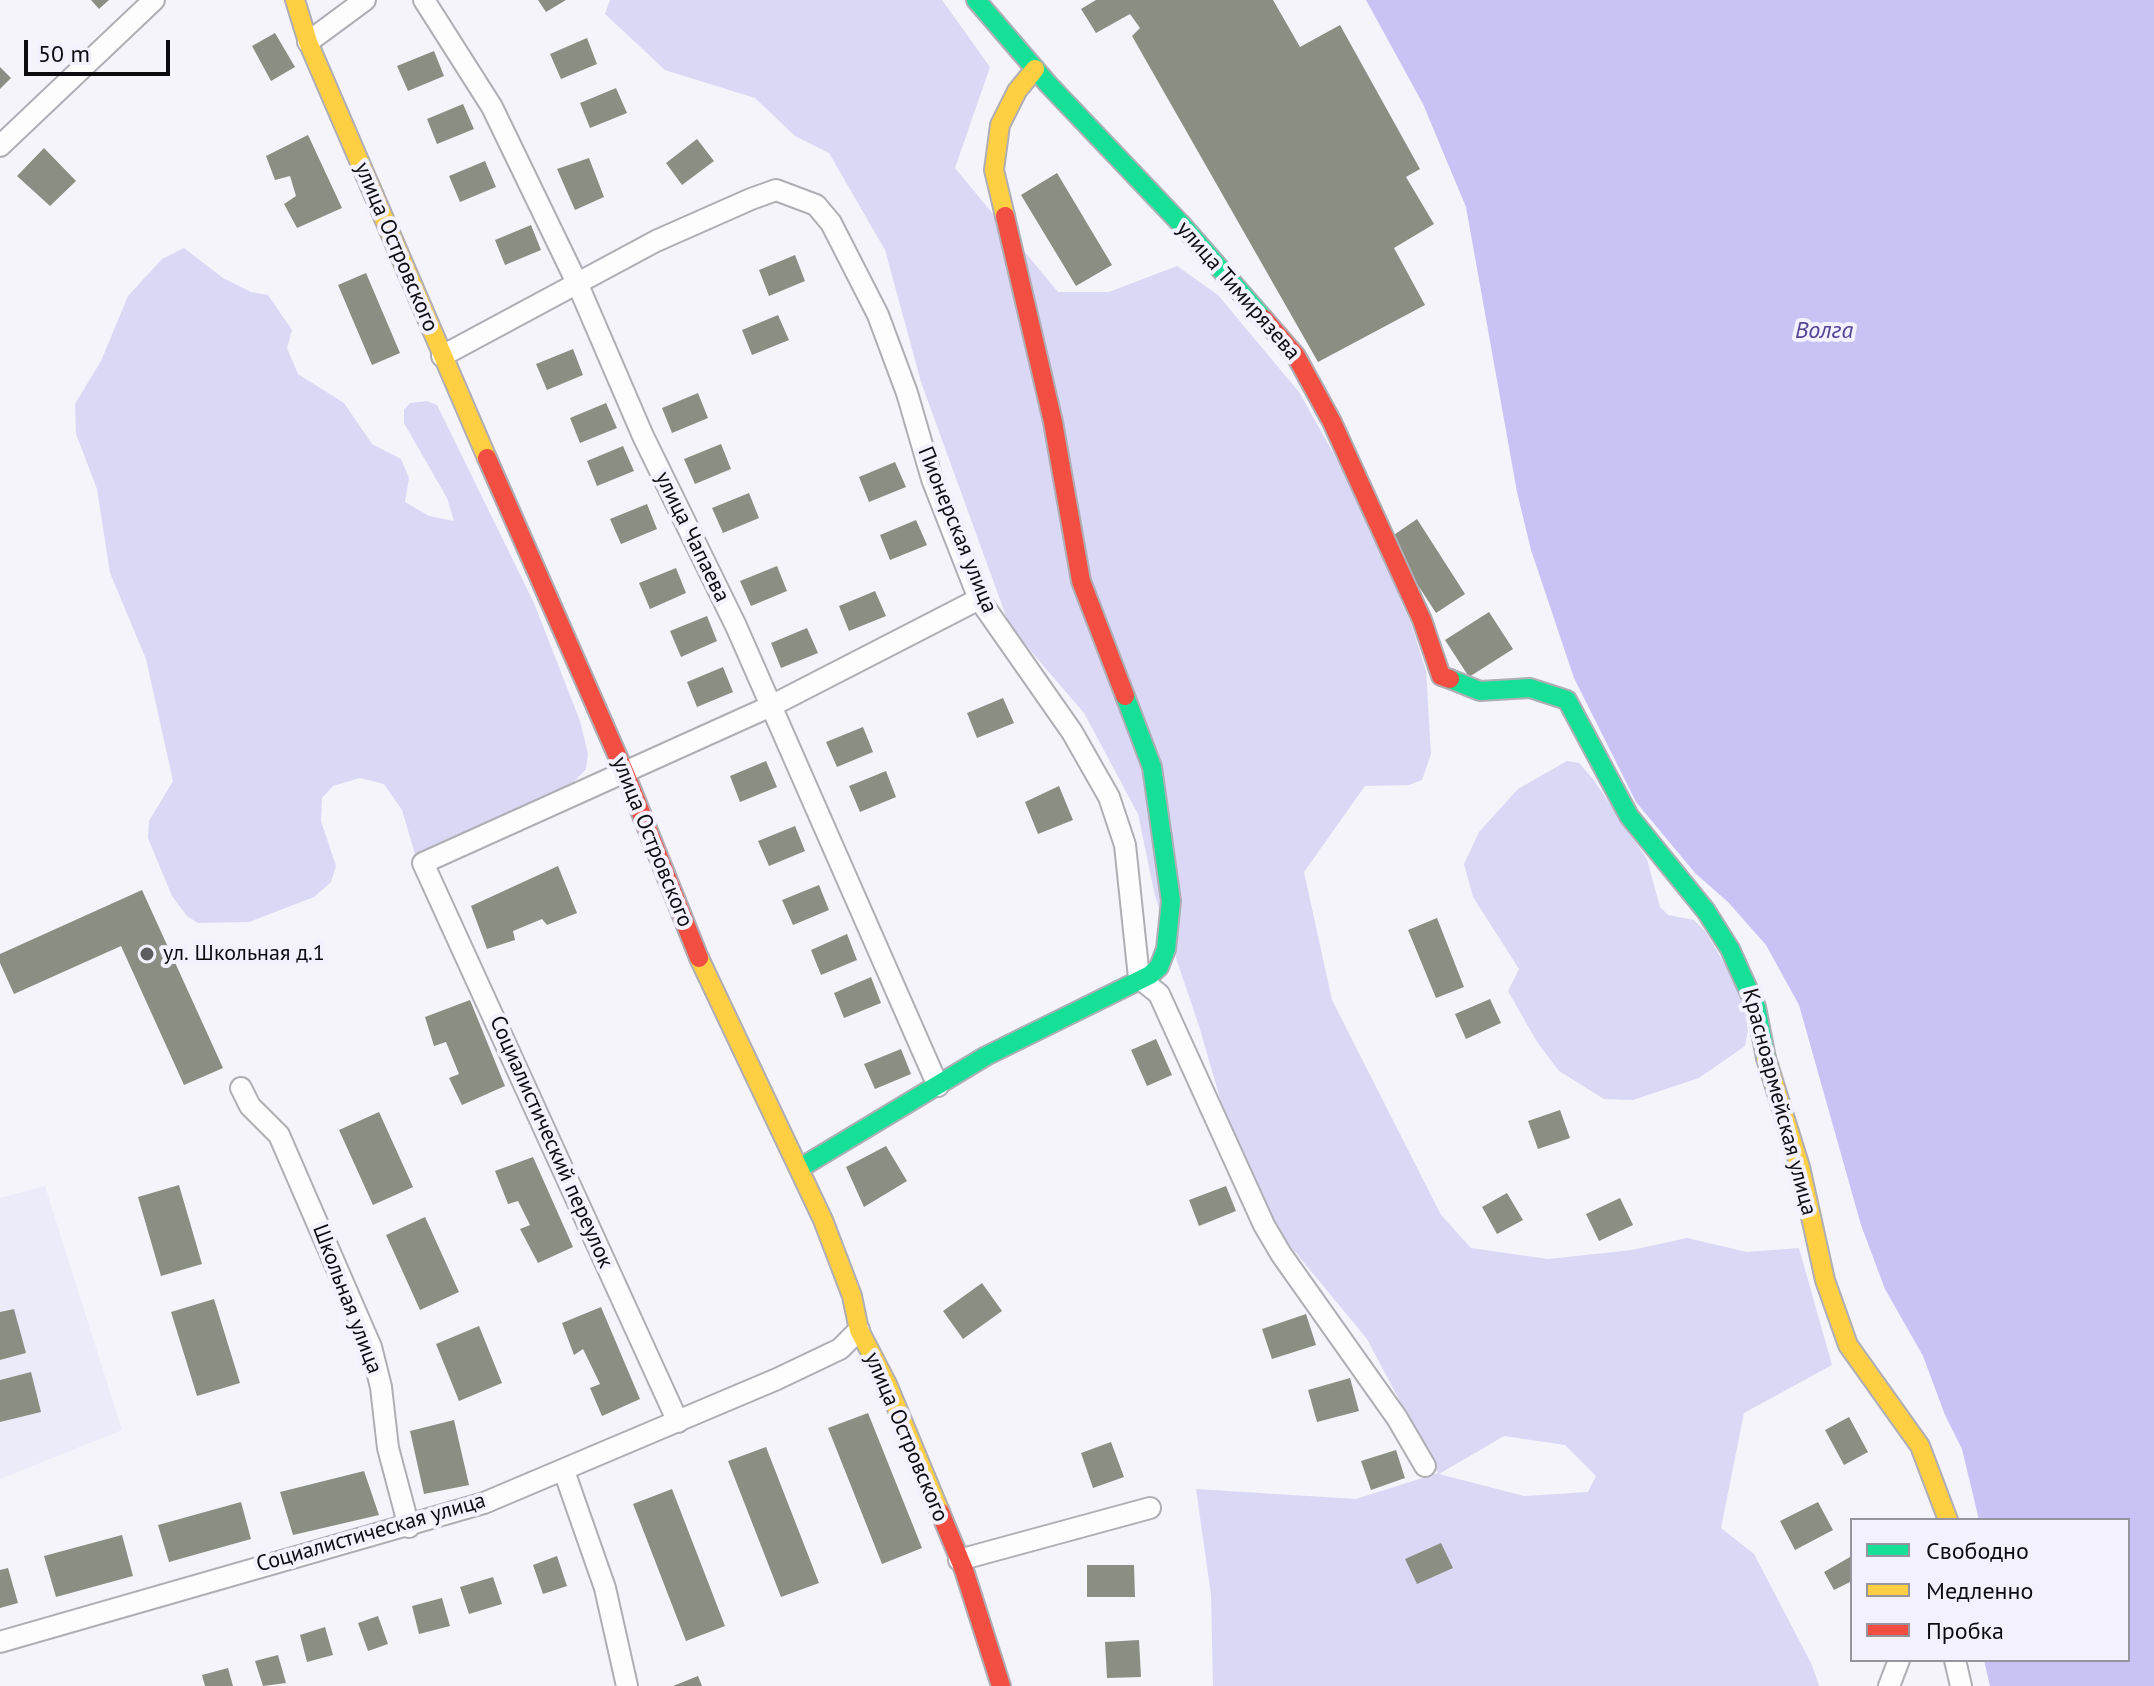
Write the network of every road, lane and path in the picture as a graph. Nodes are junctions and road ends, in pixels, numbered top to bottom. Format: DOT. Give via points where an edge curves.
graph roads {
  1 [pos="154,0"];
  2 [pos="295,0"];
  3 [pos="365,0"];
  4 [pos="424,0"];
  5 [pos="976,0"];
  6 [pos="308,42"];
  7 [pos="1035,69"];
  8 [pos="0,146"];
  9 [pos="578,285"];
  10 [pos="442,356"];
  11 [pos="979,599"];
  12 [pos="1441,676"];
  13 [pos="771,706"];
  14 [pos="625,773"];
  15 [pos="1139,978"];
  16 [pos="938,1086"];
  17 [pos="241,1088"];
  18 [pos="800,1168"];
  19 [pos="859,1330"];
  20 [pos="678,1422"];
  21 [pos="1425,1466"];
  22 [pos="564,1471"];
  23 [pos="1150,1508"];
  24 [pos="1946,1517"];
  25 [pos="409,1527"];
  26 [pos="959,1560"];
  27 [pos="0,1642"];
  28 [pos="1898,1662"];
  29 [pos="1955,1662"];
  30 [pos="627,1686"];
  31 [pos="1001,1686"];
  32 [pos="1889,1686"];
  33 [pos="1961,1686"];
  1 -- 8 [label="street"];
  2 -- 6 [label="street, улица Островского"];
  3 -- 6 [label="street"];
  4 -- 9 [label="street, улица Чапаева" via="492,107"];
  5 -- 7 [label="street, улица Тимирязева"];
  6 -- 10 [label="street, улица Островского"];
  7 -- 12 [label="street, улица Тимирязева" via="1296,356 1332,422 1422,620"];
  7 -- 15 [label="street" via="1000,125 994,170 1053,422 1081,581 1152,767 1170,927 1159,967"];
  9 -- 10 [label="street"];
  9 -- 11 [label="street, Пионерская улица" via="656,241 776,190 816,205 831,223 878,315 932,479"];
  9 -- 13 [label="street, улица Чапаева"];
  10 -- 14 [label="street, улица Островского"];
  11 -- 13 [label="street"];
  11 -- 15 [label="street, Пионерская улица" via="1072,732 1109,797 1127,858"];
  12 -- 24 [label="street, Красноармейская улица" via="1480,691 1530,688 1567,700 1629,816 1730,949 1756,1007 1825,1280 1848,1345 1920,1446"];
  13 -- 14 [label="street"];
  13 -- 16 [label="street, улица Чапаева"];
  14 -- 18 [label="street, улица Островского" via="711,987"];
  14 -- 20 [label="street, Социалистический переулок" via="423,863"];
  15 -- 16 [label="street"];
  15 -- 21 [label="street" via="1159,994 1270,1234"];
  16 -- 18 [label="street"];
  17 -- 25 [label="street, Школьная улица" via="250,1106 279,1135 371,1347 388,1448"];
  18 -- 19 [label="street, улица Островского" via="852,1296"];
  19 -- 20 [label="street, Социалистическая улица" via="840,1349"];
  19 -- 26 [label="street, улица Островского" via="887,1384"];
  20 -- 22 [label="street, Социалистическая улица"];
  22 -- 25 [label="street, Социалистическая улица"];
  22 -- 30 [label="street" via="605,1588"];
  23 -- 26 [label="street"];
  25 -- 27 [label="street, Социалистическая улица" via="259,1565"];
  26 -- 31 [label="street, улица Островского"];
  28 -- 32 [label="street"];
  29 -- 33 [label="street"];
}
